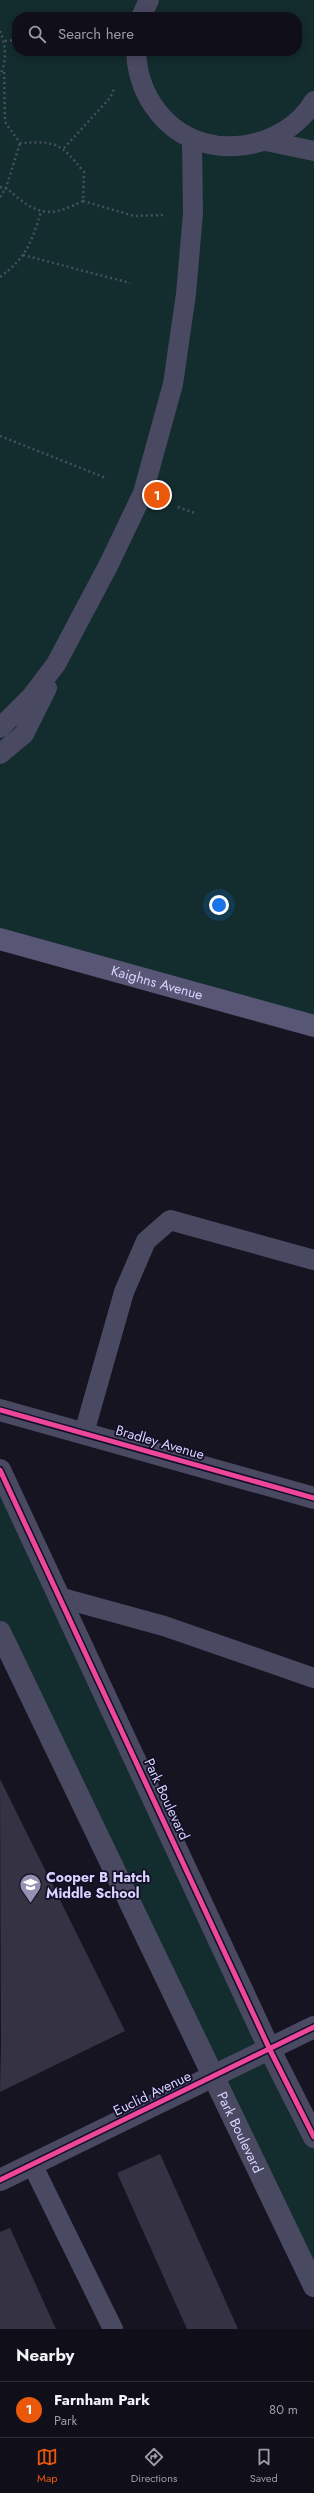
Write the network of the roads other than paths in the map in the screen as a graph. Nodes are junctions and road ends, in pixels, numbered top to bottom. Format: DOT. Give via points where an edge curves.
graph roads {
  1 [pos="149,0"];
  2 [pos="143,12"];
  3 [pos="136,56"];
  4 [pos="314,101"];
  5 [pos="192,139"];
  6 [pos="266,141"];
  7 [pos="314,151"];
  8 [pos="56,664"];
  9 [pos="0,728"];
  10 [pos="0,754"];
  11 [pos="0,939"];
  12 [pos="314,1026"];
  13 [pos="314,1260"];
  14 [pos="0,1410"];
  15 [pos="84,1433"];
  16 [pos="0,1470"];
  17 [pos="314,1498"];
  18 [pos="62,1598"];
  19 [pos="0,1632"];
  20 [pos="314,1678"];
  21 [pos="314,2027"];
  22 [pos="270,2050"];
  23 [pos="214,2078"];
  24 [pos="314,2137"];
  25 [pos="32,2164"];
  26 [pos="0,2180"];
  27 [pos="314,2286"];
  28 [pos="113,2329"];
  1 -- 2 [label="lane"];
  3 -- 5 [label="lane" via="137,70 148,99 167,122"];
  4 -- 6 [label="lane" via="308,111 288,130"];
  5 -- 6 [label="lane" via="217,146 242,146"];
  5 -- 8 [label="lane" via="194,213 174,384 143,493"];
  6 -- 7 [label="lane"];
  8 -- 9 [label="lane" via="31,697"];
  8 -- 10 [label="lane" via="45,696 24,734"];
  11 -- 12 [label="main road, Kaighns Avenue"];
  13 -- 15 [label="lane" via="170,1220 146,1241 124,1292"];
  14 -- 15 [label="street, Bradley Avenue"];
  15 -- 17 [label="street, Bradley Avenue"];
  16 -- 18 [label="street, Park Boulevard"];
  18 -- 20 [label="lane" via="164,1626"];
  18 -- 22 [label="street, Park Boulevard"];
  19 -- 23 [label="street, Park Boulevard"];
  21 -- 22 [label="street, Euclid Avenue"];
  22 -- 23 [label="street, Euclid Avenue"];
  22 -- 24 [label="street, Park Boulevard"];
  23 -- 25 [label="street, Euclid Avenue"];
  23 -- 27 [label="street, Park Boulevard"];
  25 -- 26 [label="street, Euclid Avenue"];
  25 -- 28 [label="lane"];
}
